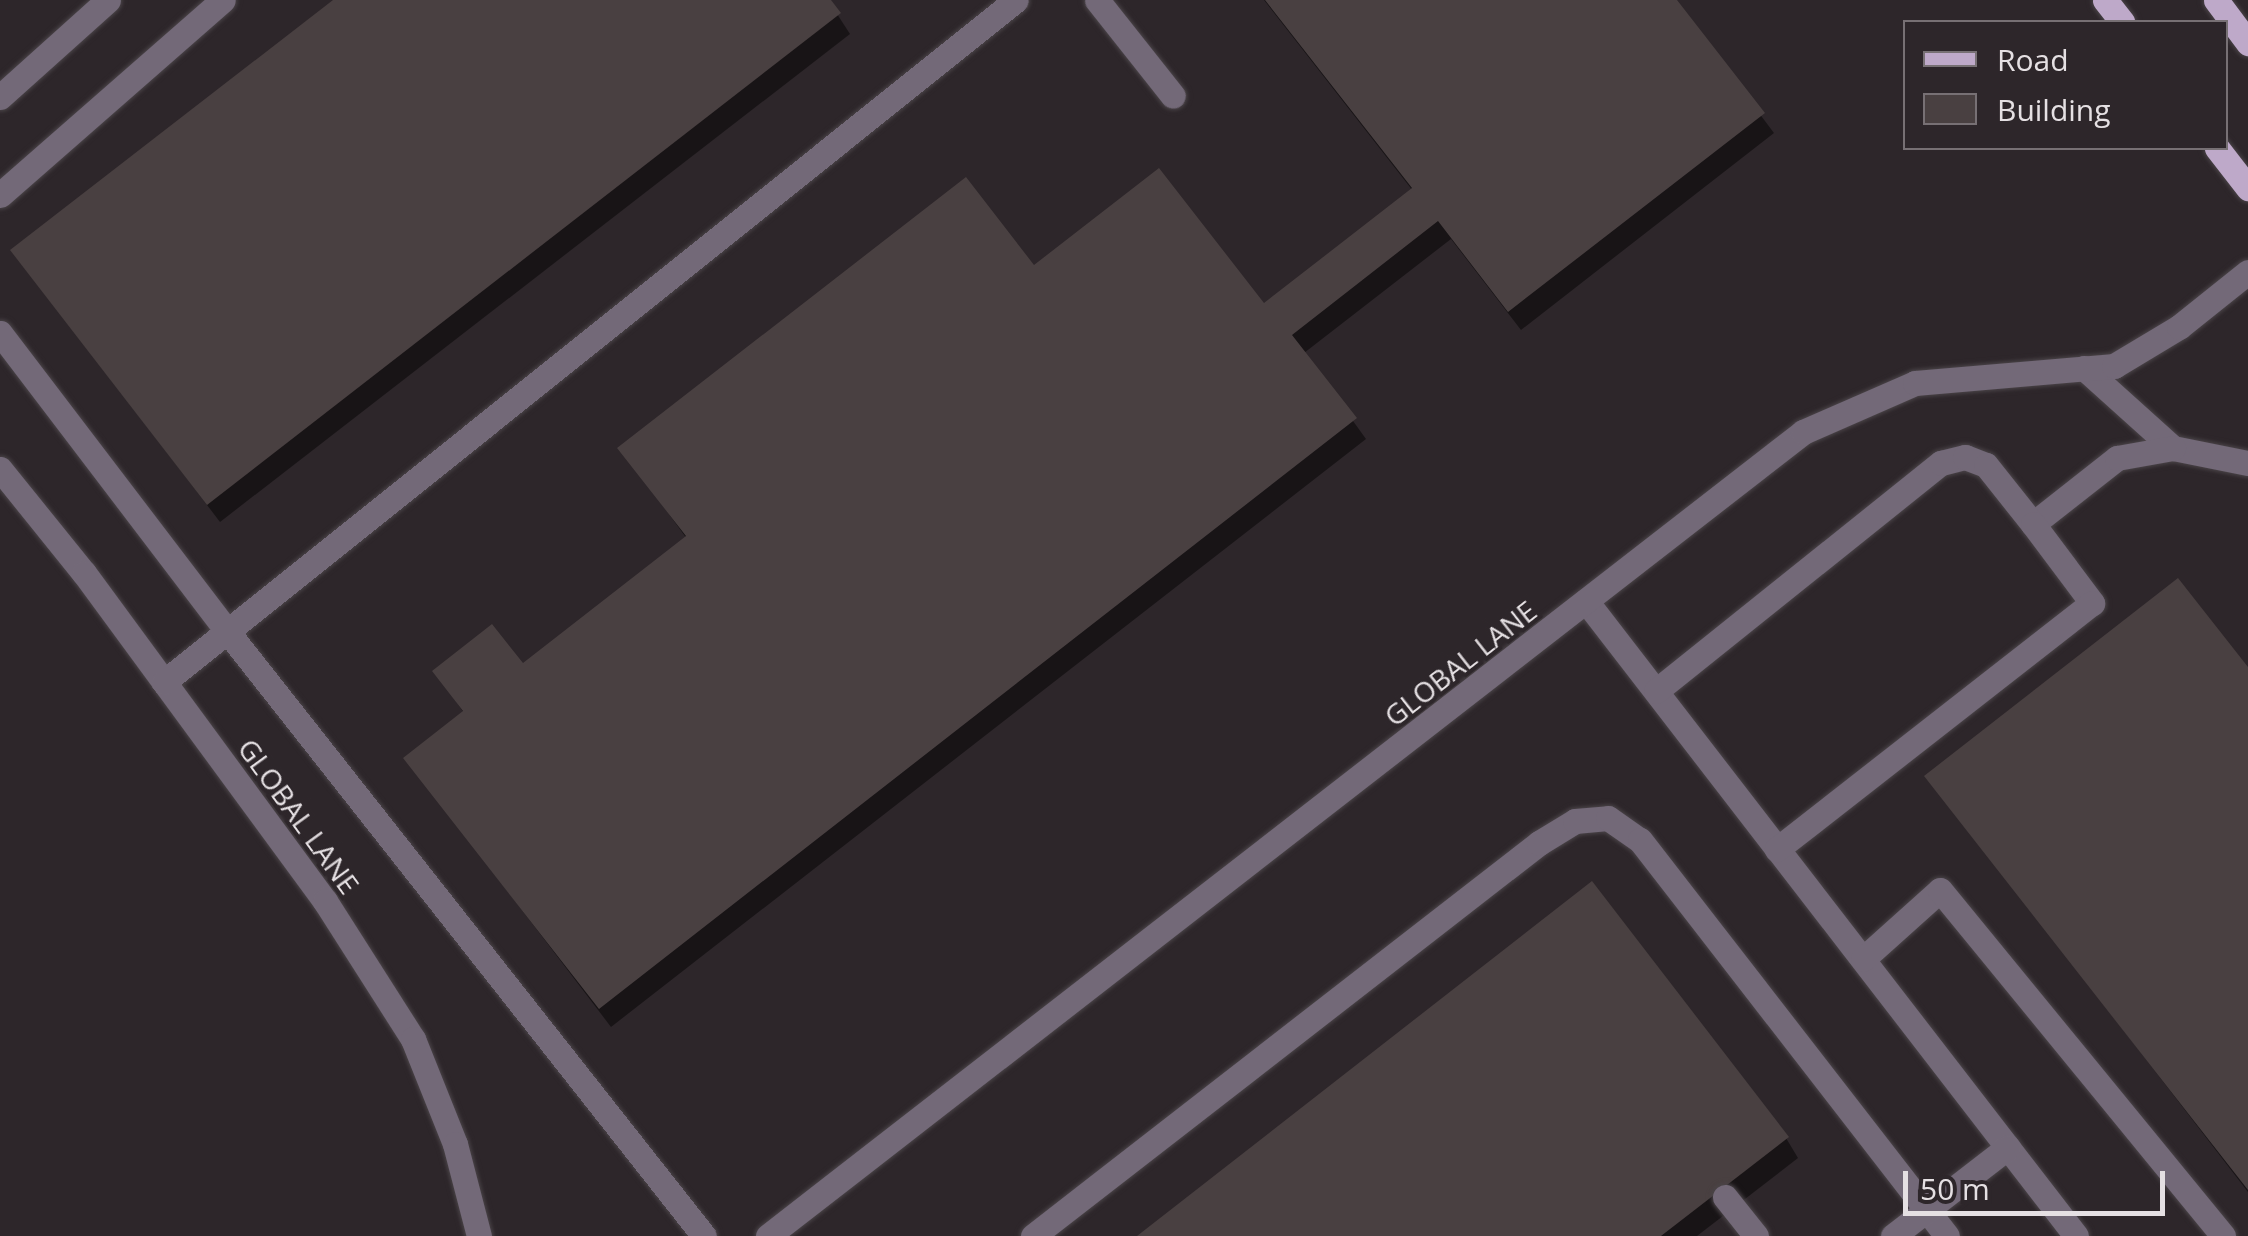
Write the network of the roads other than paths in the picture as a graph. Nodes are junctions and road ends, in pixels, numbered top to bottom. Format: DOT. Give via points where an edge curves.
graph roads {
  1 [pos="108,0"];
  2 [pos="222,0"];
  3 [pos="1016,0"];
  4 [pos="1097,0"];
  5 [pos="2105,0"];
  6 [pos="2216,0"];
  7 [pos="2120,20"];
  8 [pos="2248,43"];
  9 [pos="0,96"];
  10 [pos="1173,96"];
  11 [pos="2219,150"];
  12 [pos="2248,188"];
  13 [pos="0,195"];
  14 [pos="2248,272"];
  15 [pos="0,333"];
  16 [pos="2084,368"];
  17 [pos="2173,448"];
  18 [pos="2248,462"];
  19 [pos="0,469"];
  20 [pos="2033,524"];
  21 [pos="1586,601"];
  22 [pos="226,632"];
  23 [pos="164,682"];
  24 [pos="1656,691"];
  25 [pos="1777,849"];
  26 [pos="1862,959"];
  27 [pos="2008,1147"];
  28 [pos="1725,1197"];
  29 [pos="1926,1210"];
  30 [pos="478,1236"];
  31 [pos="704,1236"];
  32 [pos="768,1236"];
  33 [pos="1033,1236"];
  34 [pos="1756,1236"];
  35 [pos="1893,1236"];
  36 [pos="1947,1236"];
  37 [pos="2076,1236"];
  38 [pos="2224,1236"];
  1 -- 9 [label="street"];
  2 -- 13 [label="street"];
  3 -- 22 [label="street"];
  4 -- 10 [label="street"];
  5 -- 7 [label="main road"];
  6 -- 8 [label="main road"];
  11 -- 12 [label="main road"];
  14 -- 16 [label="street, GLOBAL LANE" via="2180,327 2114,366"];
  15 -- 22 [label="street"];
  16 -- 17 [label="street"];
  16 -- 21 [label="street, GLOBAL LANE" via="1915,384 1802,432"];
  17 -- 18 [label="street"];
  17 -- 20 [label="street" via="2116,458"];
  19 -- 23 [label="street, GLOBAL LANE"];
  20 -- 24 [label="street" via="1986,465 1965,458 1941,463"];
  20 -- 25 [label="street" via="2092,603"];
  21 -- 24 [label="street"];
  21 -- 32 [label="street, GLOBAL LANE"];
  22 -- 23 [label="street"];
  22 -- 31 [label="street"];
  23 -- 30 [label="street, GLOBAL LANE" via="325,901 412,1039 456,1144"];
  24 -- 25 [label="street"];
  25 -- 26 [label="street"];
  26 -- 27 [label="street"];
  26 -- 38 [label="street" via="1940,890"];
  27 -- 29 [label="street"];
  27 -- 37 [label="street"];
  28 -- 34 [label="street"];
  29 -- 33 [label="street" via="1640,840 1608,818 1575,821 1539,843"];
  29 -- 35 [label="street"];
  29 -- 36 [label="street"];
}
